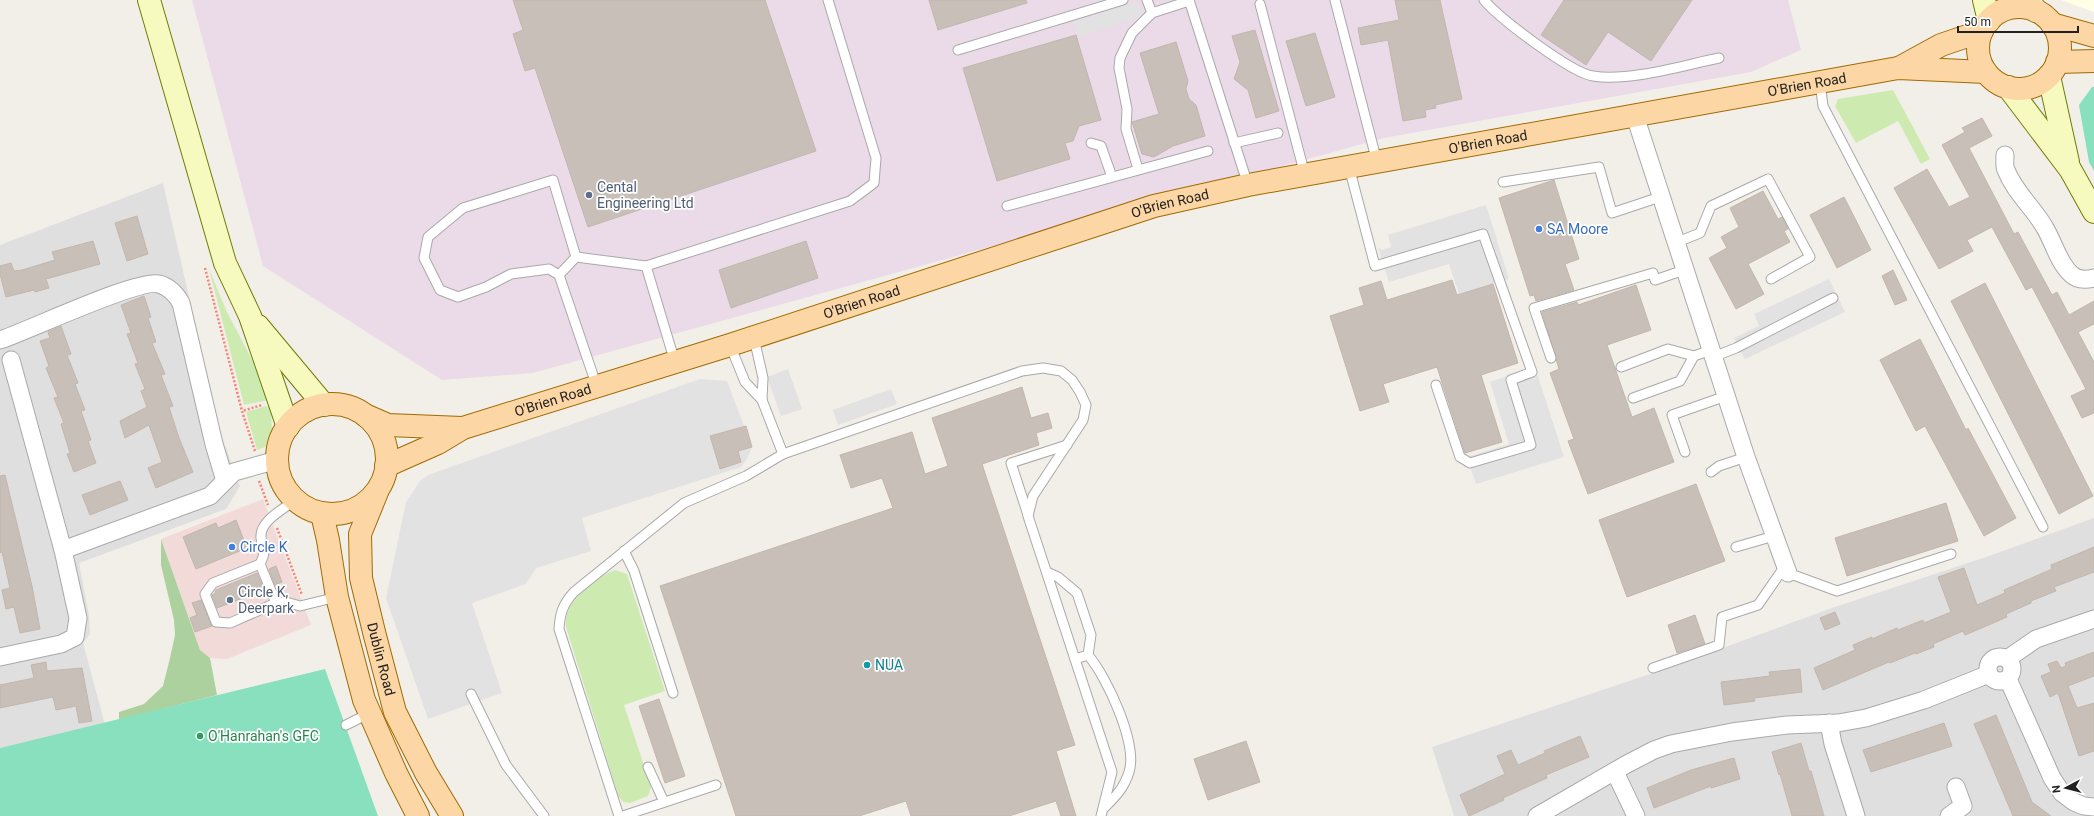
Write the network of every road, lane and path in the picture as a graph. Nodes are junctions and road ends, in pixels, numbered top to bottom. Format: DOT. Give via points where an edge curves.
graph roads {
  1 [pos="149,0"];
  2 [pos="828,0"];
  3 [pos="1123,0"];
  4 [pos="1147,0"];
  5 [pos="1189,0"];
  6 [pos="1335,0"];
  7 [pos="1484,0"];
  8 [pos="1984,0"];
  9 [pos="1260,4"];
  10 [pos="2039,11"];
  11 [pos="1152,12"];
  12 [pos="1986,26"];
  13 [pos="2094,36"];
  14 [pos="958,50"];
  15 [pos="1720,58"];
  16 [pos="2094,61"];
  17 [pos="1898,68"];
  18 [pos="2053,69"];
  19 [pos="1986,72"];
  20 [pos="1820,83"];
  21 [pos="2008,87"];
  22 [pos="1635,116"];
  23 [pos="1278,133"];
  24 [pos="1091,142"];
  25 [pos="1234,143"];
  26 [pos="1208,151"];
  27 [pos="2005,155"];
  28 [pos="1377,162"];
  29 [pos="1349,167"];
  30 [pos="1138,169"];
  31 [pos="2070,169"];
  32 [pos="1305,175"];
  33 [pos="1112,176"];
  34 [pos="1502,182"];
  35 [pos="1248,185"];
  36 [pos="1660,197"];
  37 [pos="1007,206"];
  38 [pos="2094,212"];
  39 [pos="1675,243"];
  40 [pos="576,257"];
  41 [pos="646,266"];
  42 [pos="1684,270"];
  43 [pos="559,275"];
  44 [pos="2094,278"];
  45 [pos="1771,279"];
  46 [pos="1833,298"];
  47 [pos="250,316"];
  48 [pos="754,338"];
  49 [pos="0,340"];
  50 [pos="730,345"];
  51 [pos="1712,353"];
  52 [pos="1694,356"];
  53 [pos="1551,358"];
  54 [pos="11,360"];
  55 [pos="675,362"];
  56 [pos="1621,367"];
  57 [pos="1436,385"];
  58 [pos="597,387"];
  59 [pos="1726,396"];
  60 [pos="1633,398"];
  61 [pos="278,400"];
  62 [pos="762,400"];
  63 [pos="324,405"];
  64 [pos="359,412"];
  65 [pos="288,427"];
  66 [pos="463,428"];
  67 [pos="1066,445"];
  68 [pos="1686,452"];
  69 [pos="783,454"];
  70 [pos="1746,457"];
  71 [pos="266,462"];
  72 [pos="386,466"];
  73 [pos="1710,472"];
  74 [pos="225,481"];
  75 [pos="377,492"];
  76 [pos="295,500"];
  77 [pos="322,514"];
  78 [pos="1029,516"];
  79 [pos="273,517"];
  80 [pos="2043,527"];
  81 [pos="1774,536"];
  82 [pos="1736,547"];
  83 [pos="63,550"];
  84 [pos="624,552"];
  85 [pos="1951,554"];
  86 [pos="260,564"];
  87 [pos="1786,570"];
  88 [pos="1047,572"];
  89 [pos="337,597"];
  90 [pos="276,603"];
  91 [pos="306,604"];
  92 [pos="2094,619"];
  93 [pos="1088,655"];
  94 [pos="0,657"];
  95 [pos="1075,659"];
  96 [pos="2007,659"];
  97 [pos="1653,668"];
  98 [pos="1989,674"];
  99 [pos="2008,679"];
  100 [pos="674,693"];
  101 [pos="471,694"];
  102 [pos="370,713"];
  103 [pos="1829,723"];
  104 [pos="346,725"];
  105 [pos="648,767"];
  106 [pos="1615,772"];
  107 [pos="716,785"];
  108 [pos="1956,786"];
  109 [pos="664,802"];
  110 [pos="1105,807"];
  111 [pos="2094,807"];
  112 [pos="418,816"];
  113 [pos="452,816"];
  114 [pos="544,816"];
  115 [pos="619,816"];
  116 [pos="623,816"];
  117 [pos="1101,816"];
  118 [pos="1537,816"];
  119 [pos="1636,816"];
  120 [pos="1856,816"];
  121 [pos="1949,816"];
  1 -- 47 [label="main road" via="225,263"];
  2 -- 41 [label="lane" via="876,158 874,183 850,201"];
  3 -- 14 [label="lane"];
  4 -- 11 [label="lane"];
  5 -- 11 [label="lane"];
  5 -- 25 [label="lane"];
  6 -- 28 [label="lane"];
  7 -- 15 [label="lane" via="1531,40 1572,67 1592,76 1628,76"];
  8 -- 12 [label="main road"];
  9 -- 32 [label="lane"];
  10 -- 12 [label="main road" via="2010,8 2001,11"];
  10 -- 13 [label="main road"];
  10 -- 18 [label="main road" via="2058,36 2060,48"];
  11 -- 30 [label="lane" via="1132,33 1120,58 1119,68 1127,109 1126,129"];
  12 -- 17 [label="main road, O'Brien Road" via="1941,45"];
  12 -- 19 [label="main road" via="1978,45"];
  16 -- 18 [label="main road"];
  17 -- 19 [label="main road, O'Brien Road"];
  17 -- 20 [label="main road, O'Brien Road"];
  18 -- 21 [label="main road" via="2041,82 2028,88"];
  18 -- 31 [label="main road"];
  19 -- 21 [label="main road"];
  20 -- 22 [label="main road, O'Brien Road"];
  20 -- 80 [label="lane" via="1823,106"];
  21 -- 31 [label="main road"];
  22 -- 28 [label="main road, O'Brien Road"];
  22 -- 36 [label="street"];
  23 -- 25 [label="lane"];
  24 -- 33 [label="lane" via="1101,146"];
  25 -- 35 [label="lane"];
  26 -- 30 [label="lane"];
  27 -- 44 [label="street" via="2004,168 2022,198 2045,228 2063,264 2072,275 2082,279"];
  28 -- 29 [label="main road, O'Brien Road"];
  29 -- 32 [label="main road, O'Brien Road"];
  29 -- 57 [label="lane" via="1375,266 1484,234 1532,372 1511,380 1531,445 1470,463 1460,457"];
  30 -- 33 [label="lane"];
  31 -- 38 [label="main road"];
  32 -- 35 [label="main road, O'Brien Road"];
  33 -- 37 [label="lane"];
  34 -- 36 [label="lane" via="1599,167 1612,213"];
  35 -- 48 [label="main road, O'Brien Road" via="1154,206"];
  36 -- 39 [label="street"];
  39 -- 42 [label="street"];
  39 -- 45 [label="lane" via="1700,233 1711,206 1768,179 1810,257"];
  40 -- 41 [label="lane"];
  40 -- 43 [label="lane"];
  40 -- 43 [label="lane" via="553,180 463,208 428,237 424,258 436,284 440,290 458,296 486,287 511,274 550,269"];
  41 -- 55 [label="lane"];
  42 -- 51 [label="street"];
  42 -- 53 [label="lane" via="1655,280 1653,273 1534,308"];
  43 -- 58 [label="lane"];
  46 -- 51 [label="lane" via="1736,348"];
  47 -- 61 [label="main road"];
  47 -- 63 [label="main road"];
  48 -- 50 [label="main road, O'Brien Road"];
  48 -- 62 [label="lane" via="763,378"];
  49 -- 74 [label="street" via="130,289 158,283 166,287 175,293 181,303"];
  50 -- 55 [label="main road, O'Brien Road"];
  50 -- 62 [label="lane" via="745,382"];
  51 -- 52 [label="lane"];
  51 -- 59 [label="street"];
  52 -- 56 [label="lane" via="1668,349"];
  52 -- 60 [label="lane" via="1680,381"];
  54 -- 83 [label="street"];
  55 -- 58 [label="main road, O'Brien Road"];
  58 -- 66 [label="main road, O'Brien Road"];
  59 -- 68 [label="lane" via="1672,415"];
  59 -- 70 [label="street"];
  61 -- 65 [label="main road"];
  61 -- 71 [label="path" via="242,411 255,452"];
  62 -- 69 [label="lane"];
  63 -- 64 [label="main road" via="342,405"];
  63 -- 65 [label="main road" via="304,413"];
  64 -- 66 [label="main road, O'Brien Road" via="388,425"];
  64 -- 72 [label="main road" via="371,421 381,435 386,450"];
  65 -- 71 [label="main road"];
  66 -- 72 [label="main road, O'Brien Road" via="438,443"];
  67 -- 69 [label="lane" via="1083,420 1086,405 1072,380 1061,371 1043,368 1022,371"];
  67 -- 78 [label="lane" via="1033,496"];
  67 -- 78 [label="lane" via="1011,463"];
  69 -- 84 [label="lane" via="746,476 684,503"];
  70 -- 73 [label="lane"];
  70 -- 81 [label="street"];
  71 -- 74 [label="street" via="234,472"];
  71 -- 76 [label="main road" via="279,475"];
  71 -- 79 [label="path" via="257,476"];
  72 -- 75 [label="main road"];
  74 -- 83 [label="street" via="210,496"];
  75 -- 77 [label="main road" via="366,503 352,510 338,514"];
  75 -- 113 [label="main road, Dublin Road" via="360,534 361,578 395,712"];
  76 -- 77 [label="main road" via="308,509"];
  76 -- 79 [label="lane"];
  77 -- 89 [label="main road, Dublin Road"];
  78 -- 88 [label="lane"];
  79 -- 86 [label="lane" via="264,524 261,536 265,553"];
  79 -- 91 [label="path"];
  81 -- 82 [label="lane"];
  81 -- 87 [label="street"];
  83 -- 94 [label="street" via="78,618 75,637 61,644"];
  84 -- 100 [label="lane" via="634,571"];
  84 -- 115 [label="lane" via="574,592 562,609 559,629"];
  85 -- 87 [label="lane" via="1837,591"];
  86 -- 90 [label="lane"];
  86 -- 90 [label="lane" via="213,583 206,594 216,622 230,623"];
  87 -- 97 [label="lane" via="1758,605 1722,616 1719,645"];
  88 -- 93 [label="lane" via="1058,577 1077,593 1091,635"];
  88 -- 95 [label="lane"];
  89 -- 91 [label="lane"];
  89 -- 102 [label="main road, Dublin Road" via="364,700"];
  90 -- 91 [label="lane" via="286,602 300,606"];
  92 -- 96 [label="street" via="2036,639"];
  93 -- 95 [label="lane"];
  93 -- 110 [label="lane" via="1097,666 1121,714 1130,750 1130,771 1121,792"];
  95 -- 110 [label="lane" via="1112,772"];
  96 -- 98 [label="street" via="2000,656 1990,661 1987,668"];
  96 -- 99 [label="street" via="2012,670"];
  98 -- 99 [label="street" via="1998,681"];
  98 -- 103 [label="street" via="1899,709 1866,718"];
  99 -- 111 [label="street" via="2052,778 2062,793 2074,802"];
  101 -- 114 [label="lane" via="506,765"];
  102 -- 104 [label="lane"];
  102 -- 112 [label="main road, Dublin Road"];
  103 -- 106 [label="street" via="1788,725 1697,738 1654,750"];
  103 -- 120 [label="street" via="1833,744"];
  105 -- 109 [label="lane"];
  106 -- 118 [label="street"];
  106 -- 119 [label="street"];
  107 -- 109 [label="lane"];
  108 -- 121 [label="street" via="1963,806"];
  109 -- 116 [label="lane"];
  110 -- 117 [label="lane"];
}
